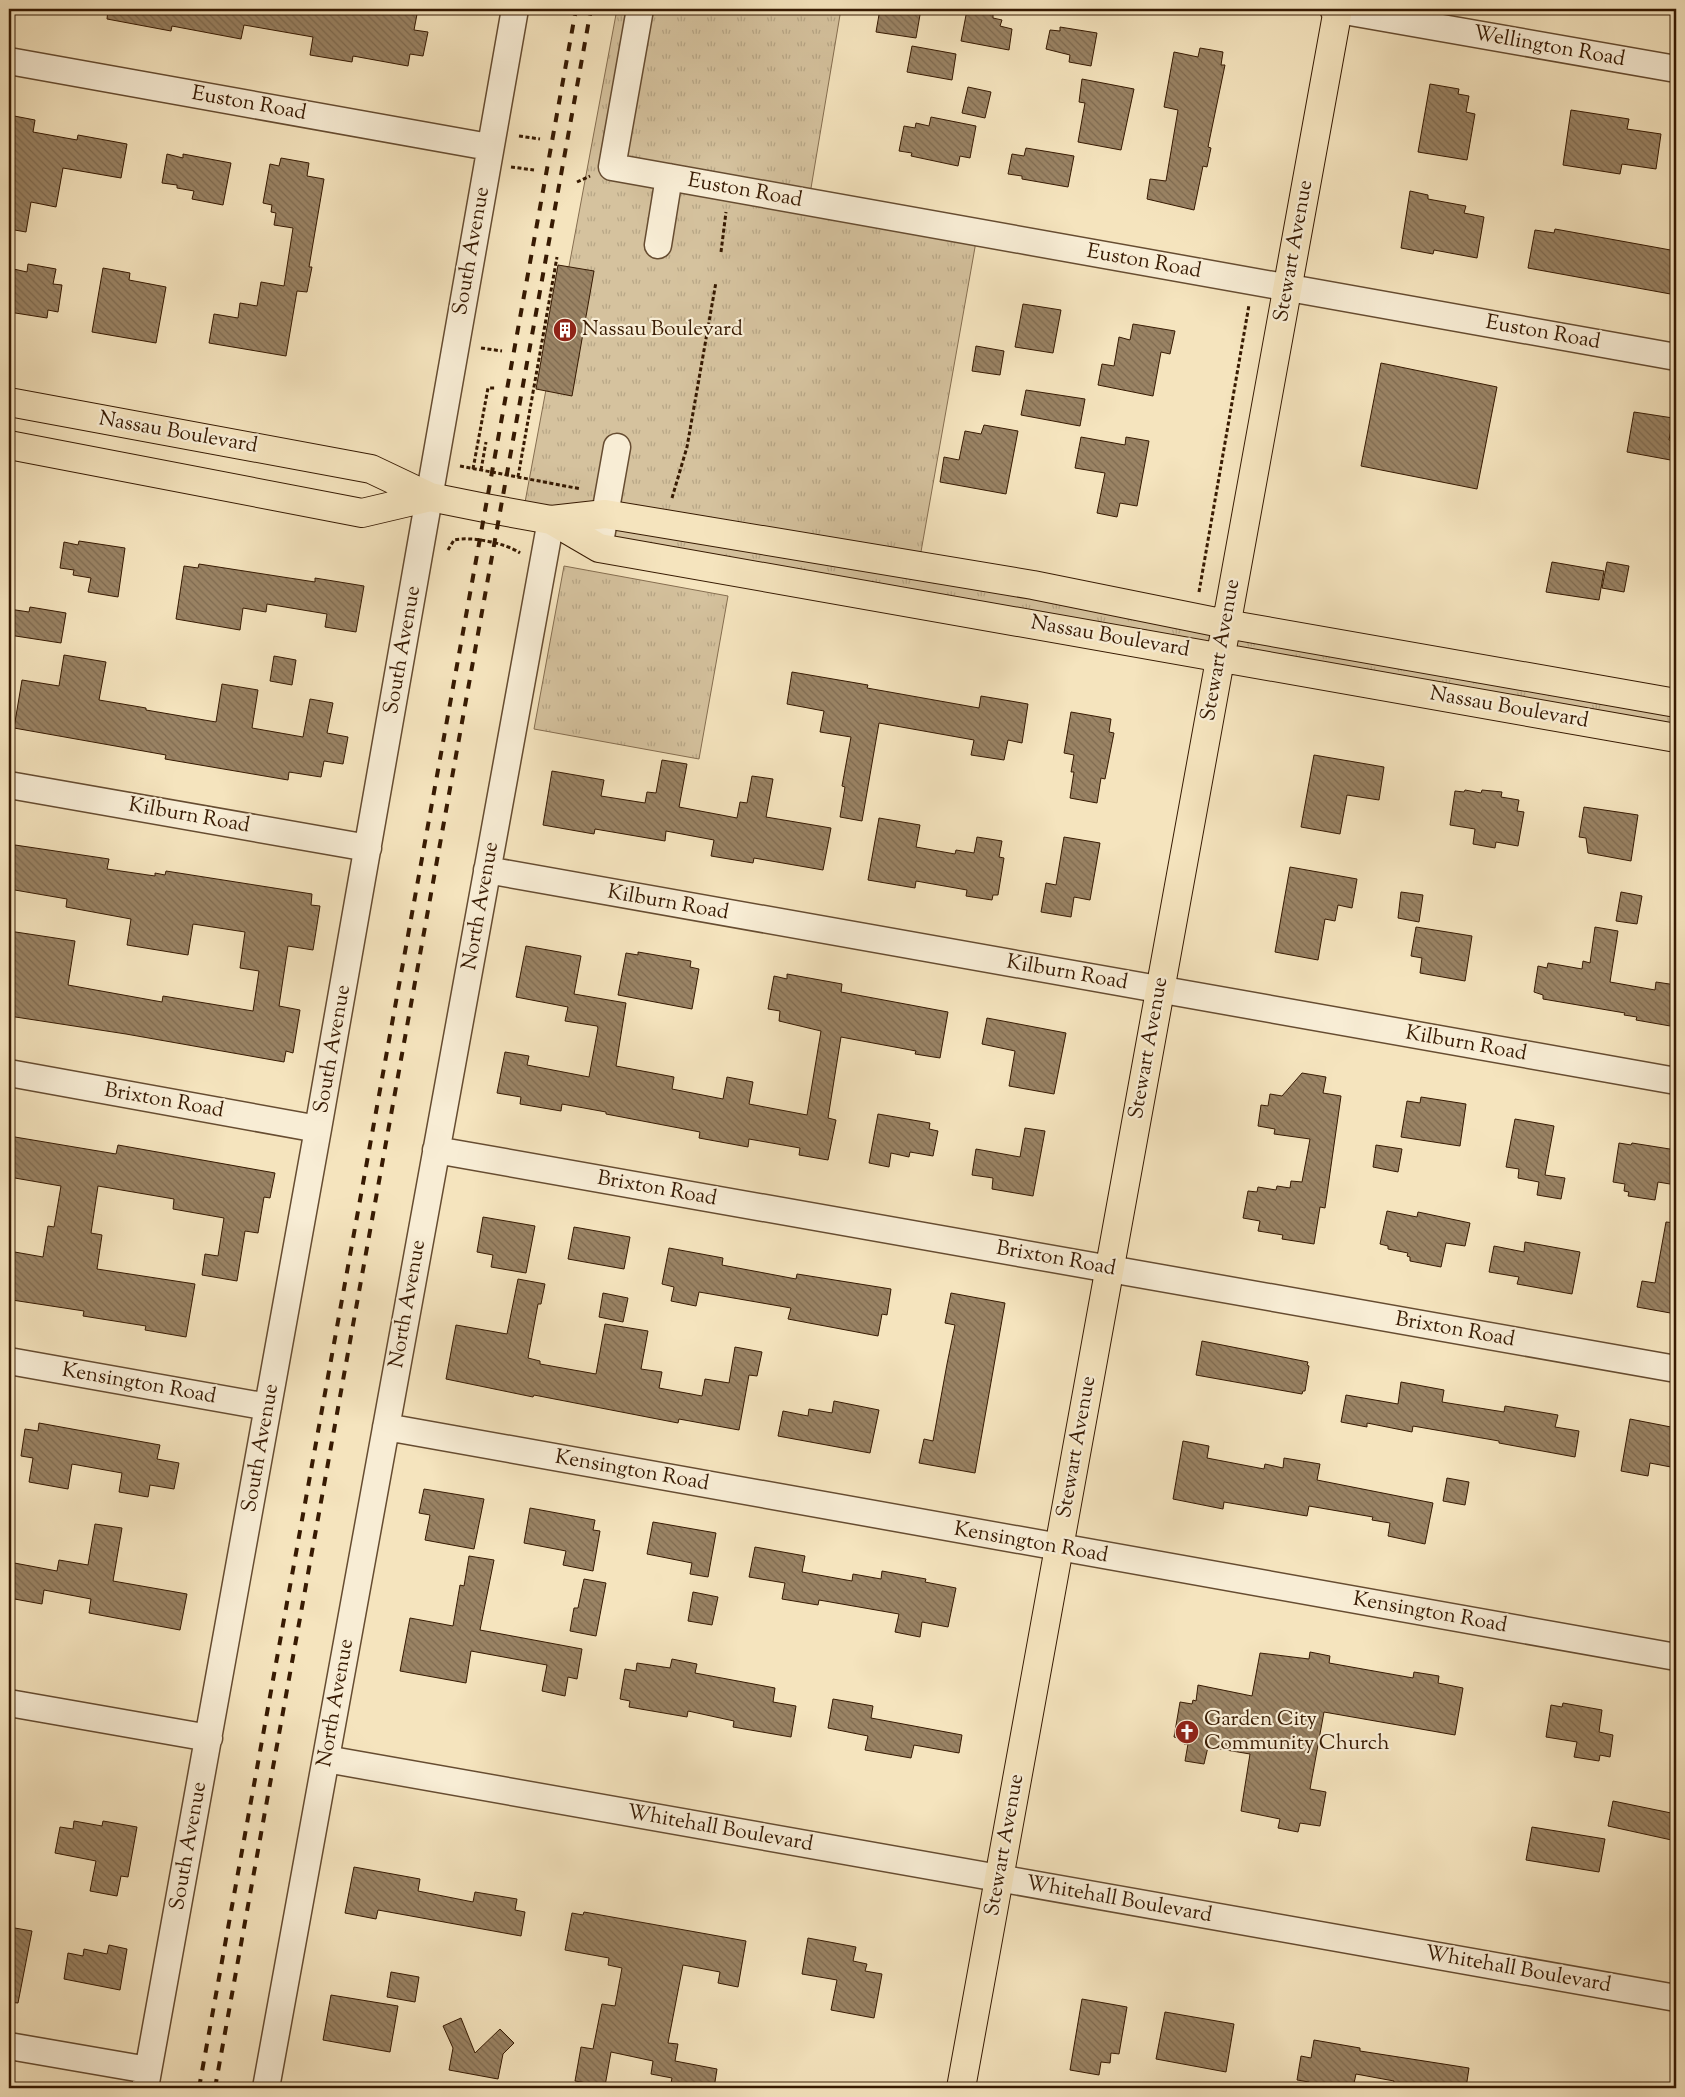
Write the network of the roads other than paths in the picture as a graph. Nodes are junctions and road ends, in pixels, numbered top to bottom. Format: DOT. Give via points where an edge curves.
graph roads {
  1 [pos="515,9"];
  2 [pos="640,9"];
  3 [pos="1336,9"];
  4 [pos="9,61"];
  5 [pos="1676,69"];
  6 [pos="490,147"];
  7 [pos="669,177"];
  8 [pos="658,245"];
  9 [pos="1288,288"];
  10 [pos="1676,357"];
  11 [pos="9,402"];
  12 [pos="9,445"];
  13 [pos="617,447"];
  14 [pos="430,497"];
  15 [pos="605,514"];
  16 [pos="551,520"];
  17 [pos="599,548"];
  18 [pos="1226,624"];
  19 [pos="1220,656"];
  20 [pos="1676,703"];
  21 [pos="1676,738"];
  22 [pos="9,785"];
  23 [pos="368,848"];
  24 [pos="487,870"];
  25 [pos="1160,990"];
  26 [pos="9,1073"];
  27 [pos="1676,1081"];
  28 [pos="318,1129"];
  29 [pos="436,1150"];
  30 [pos="1110,1269"];
  31 [pos="9,1361"];
  32 [pos="1676,1369"];
  33 [pos="268,1407"];
  34 [pos="386,1427"];
  35 [pos="1059,1548"];
  36 [pos="1676,1657"];
  37 [pos="9,1703"];
  38 [pos="209,1738"];
  39 [pos="326,1760"];
  40 [pos="999,1879"];
  41 [pos="1676,1998"];
  42 [pos="9,2046"];
  43 [pos="146,2079"];
  44 [pos="266,2088"];
  45 [pos="961,2088"];
  1 -- 6 [label="street, South Avenue"];
  2 -- 7 [label="street, Euston Road" via="612,167"];
  3 -- 5 [label="street, Wellington Road"];
  3 -- 9 [label="main road, Stewart Avenue"];
  4 -- 6 [label="street, Euston Road"];
  6 -- 14 [label="street, South Avenue"];
  7 -- 8 [label="street"];
  7 -- 9 [label="street, Euston Road"];
  9 -- 10 [label="street, Euston Road"];
  9 -- 18 [label="main road, Stewart Avenue"];
  11 -- 14 [label="main road, Nassau Boulevard" via="371,469"];
  12 -- 14 [label="main road, Nassau Boulevard" via="362,513"];
  13 -- 15 [label="street"];
  14 -- 16 [label="main road, Nassau Boulevard"];
  14 -- 23 [label="street, South Avenue"];
  15 -- 16 [label="main road, Nassau Boulevard"];
  15 -- 17 [label="street"];
  15 -- 18 [label="main road, Nassau Boulevard" via="1033,585"];
  16 -- 17 [label="main road, Nassau Boulevard"];
  16 -- 24 [label="street, North Avenue"];
  17 -- 19 [label="main road, Nassau Boulevard"];
  18 -- 19 [label="main road, Stewart Avenue"];
  18 -- 20 [label="main road, Nassau Boulevard"];
  19 -- 21 [label="main road, Nassau Boulevard"];
  19 -- 25 [label="main road, Stewart Avenue"];
  22 -- 23 [label="street, Kilburn Road"];
  23 -- 28 [label="street, South Avenue"];
  24 -- 25 [label="street, Kilburn Road"];
  24 -- 29 [label="street, North Avenue"];
  25 -- 27 [label="street, Kilburn Road"];
  25 -- 30 [label="main road, Stewart Avenue"];
  26 -- 28 [label="street, Brixton Road"];
  28 -- 33 [label="street, South Avenue"];
  29 -- 30 [label="street, Brixton Road"];
  29 -- 34 [label="street, North Avenue"];
  30 -- 32 [label="street, Brixton Road"];
  30 -- 35 [label="main road, Stewart Avenue"];
  31 -- 33 [label="street, Kensington Road"];
  33 -- 38 [label="street, South Avenue"];
  34 -- 35 [label="street, Kensington Road"];
  34 -- 39 [label="street, North Avenue"];
  35 -- 36 [label="street, Kensington Road"];
  35 -- 40 [label="main road, Stewart Avenue"];
  37 -- 38 [label="street"];
  38 -- 43 [label="street, South Avenue"];
  39 -- 40 [label="street, Whitehall Boulevard"];
  39 -- 44 [label="street, North Avenue"];
  40 -- 41 [label="street, Whitehall Boulevard"];
  40 -- 45 [label="main road, Stewart Avenue"];
  42 -- 43 [label="street"];
}
